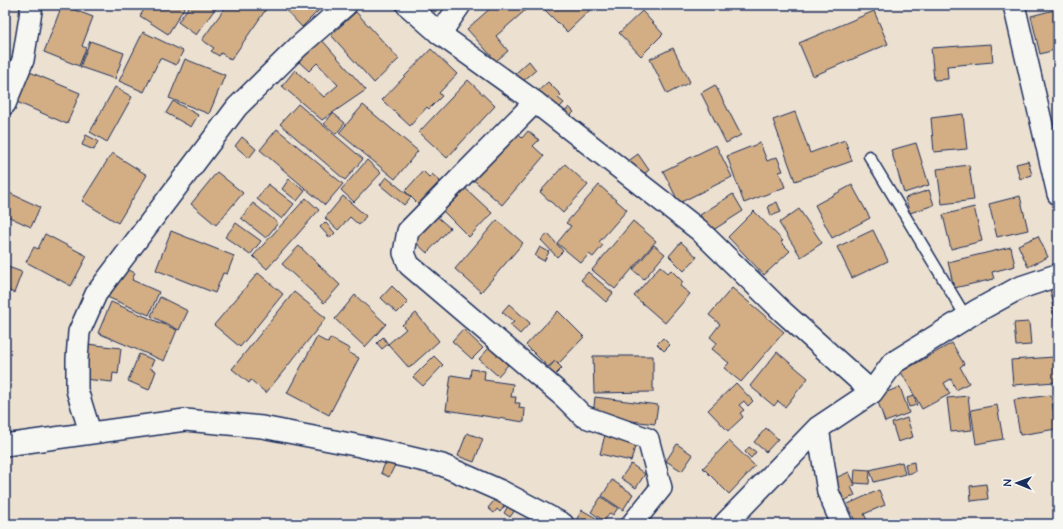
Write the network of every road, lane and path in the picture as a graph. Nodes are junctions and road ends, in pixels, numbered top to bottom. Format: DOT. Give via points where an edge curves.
graph roads {
  1 [pos="32,5"];
  2 [pos="346,5"];
  3 [pos="407,5"];
  4 [pos="460,5"];
  5 [pos="1014,5"];
  6 [pos="440,34"];
  7 [pos="535,102"];
  8 [pos="5,104"];
  9 [pos="869,156"];
  10 [pos="1058,194"];
  11 [pos="1058,275"];
  12 [pos="966,317"];
  13 [pos="872,392"];
  14 [pos="818,428"];
  15 [pos="90,432"];
  16 [pos="5,445"];
  17 [pos="563,524"];
  18 [pos="632,524"];
  19 [pos="725,524"];
  20 [pos="842,524"];
  1 -- 8 [label="street" via="23,60"];
  2 -- 15 [label="street" via="299,46 237,107 96,294 79,332 77,359 77,390"];
  3 -- 6 [label="street"];
  4 -- 6 [label="street"];
  5 -- 10 [label="street"];
  6 -- 7 [label="street"];
  7 -- 13 [label="street" via="699,230 783,312"];
  7 -- 18 [label="street" via="408,231 404,253 409,265 583,416 648,439 661,488"];
  9 -- 12 [label="lane"];
  11 -- 12 [label="street" via="1019,288"];
  12 -- 13 [label="street" via="893,363"];
  13 -- 14 [label="street"];
  14 -- 19 [label="street"];
  14 -- 20 [label="street" via="828,492"];
  15 -- 16 [label="street"];
  15 -- 17 [label="street" via="185,420 262,427 360,446 442,465 501,491"];
}
